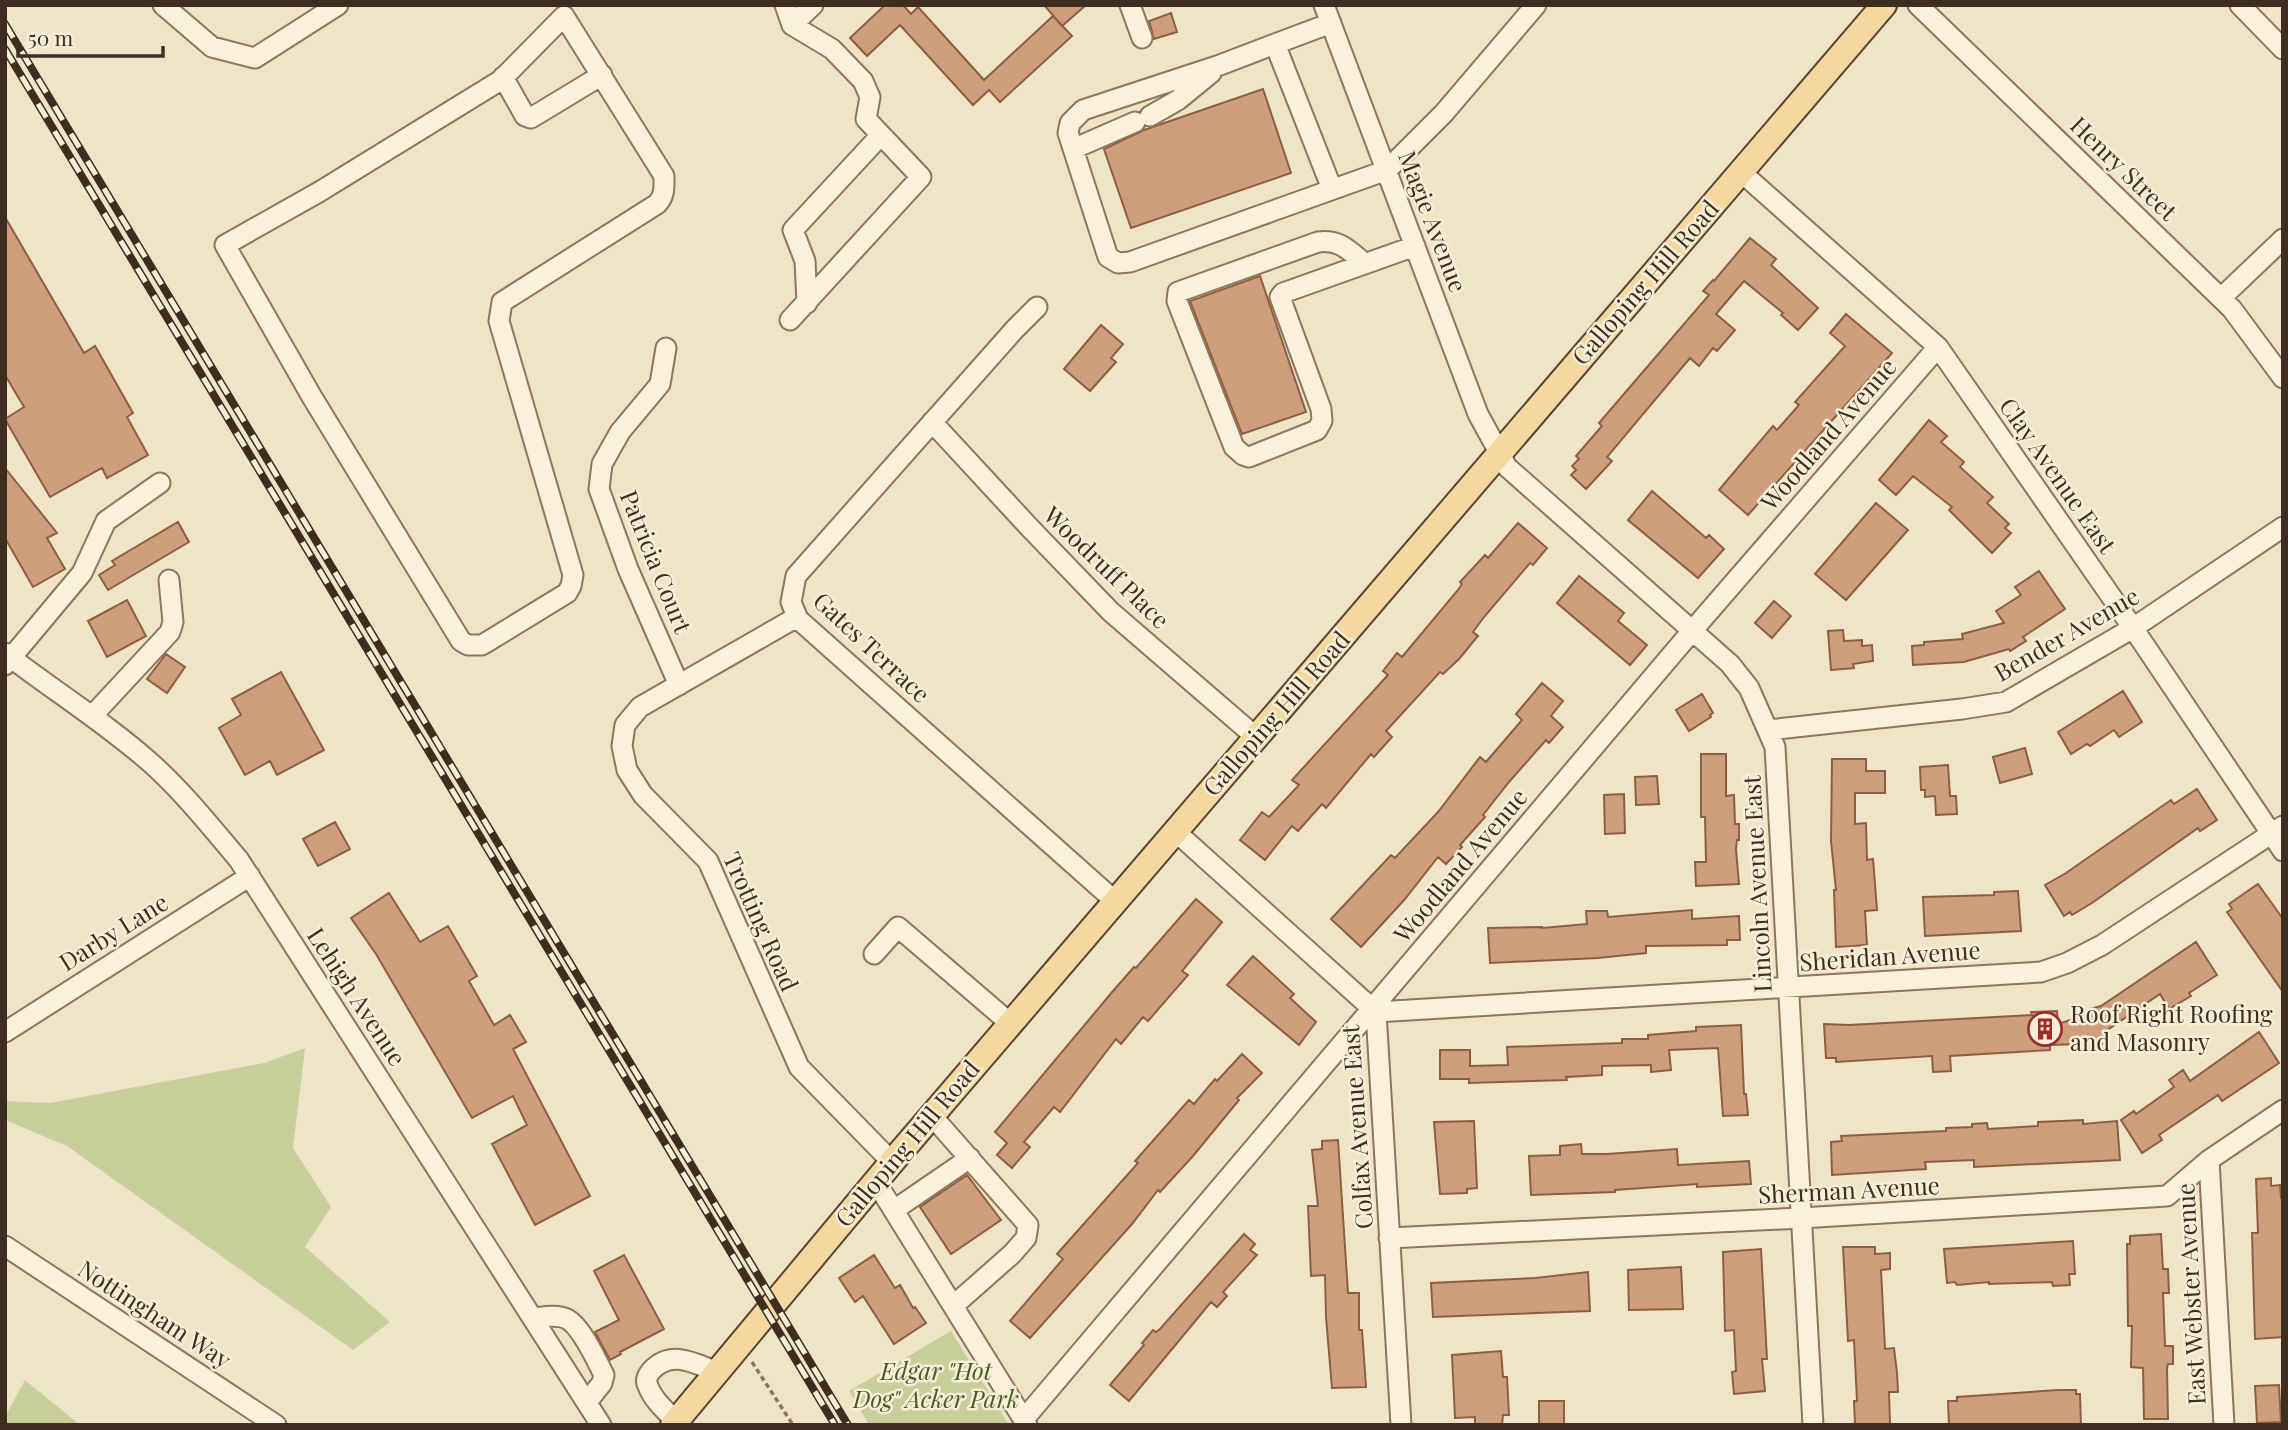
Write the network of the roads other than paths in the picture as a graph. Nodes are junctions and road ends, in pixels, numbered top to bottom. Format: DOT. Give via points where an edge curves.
graph roads {
  1 [pos="163,5"];
  2 [pos="338,5"];
  3 [pos="785,5"];
  4 [pos="813,5"];
  5 [pos="1130,5"];
  6 [pos="1536,5"];
  7 [pos="1884,5"];
  8 [pos="1918,5"];
  9 [pos="2240,5"];
  10 [pos="571,11"];
  11 [pos="1328,14"];
  12 [pos="792,25"];
  13 [pos="1142,38"];
  14 [pos="1275,44"];
  15 [pos="2283,50"];
  16 [pos="1220,65"];
  17 [pos="602,75"];
  18 [pos="503,77"];
  19 [pos="881,135"];
  20 [pos="1073,149"];
  21 [pos="1387,170"];
  22 [pos="1741,172"];
  23 [pos="1332,189"];
  24 [pos="2283,239"];
  25 [pos="1415,246"];
  26 [pos="1364,263"];
  27 [pos="2221,298"];
  28 [pos="807,303"];
  29 [pos="1037,307"];
  30 [pos="790,320"];
  31 [pos="1937,347"];
  32 [pos="666,348"];
  33 [pos="2283,378"];
  34 [pos="932,422"];
  35 [pos="1500,454"];
  36 [pos="160,483"];
  37 [pos="2283,527"];
  38 [pos="169,580"];
  39 [pos="797,617"];
  40 [pos="2133,628"];
  41 [pos="1692,631"];
  42 [pos="8,659"];
  43 [pos="679,685"];
  44 [pos="92,716"];
  45 [pos="1768,730"];
  46 [pos="1257,737"];
  47 [pos="2277,830"];
  48 [pos="1176,832"];
  49 [pos="2283,850"];
  50 [pos="250,876"];
  51 [pos="1116,902"];
  52 [pos="874,954"];
  53 [pos="1789,988"];
  54 [pos="1374,1010"];
  55 [pos="1011,1024"];
  56 [pos="5,1032"];
  57 [pos="2283,1110"];
  58 [pos="932,1116"];
  59 [pos="970,1158"];
  60 [pos="2209,1160"];
  61 [pos="892,1162"];
  62 [pos="876,1182"];
  63 [pos="894,1210"];
  64 [pos="1801,1219"];
  65 [pos="1390,1237"];
  66 [pos="5,1246"];
  67 [pos="953,1306"];
  68 [pos="533,1318"];
  69 [pos="718,1372"];
  70 [pos="587,1402"];
  71 [pos="1026,1422"];
  72 [pos="675,1423"];
  73 [pos="276,1425"];
  74 [pos="601,1425"];
  75 [pos="1401,1425"];
  76 [pos="1813,1425"];
  77 [pos="2224,1425"];
  1 -- 2 [label="street" via="212,47 255,58"];
  3 -- 12 [label="street"];
  4 -- 12 [label="street"];
  5 -- 13 [label="street"];
  6 -- 21 [label="street" via="1444,113"];
  7 -- 22 [label="main road, Galloping Hill Road"];
  8 -- 27 [label="street, Henry Street"];
  9 -- 15 [label="street"];
  10 -- 17 [label="street"];
  10 -- 18 [label="street"];
  11 -- 14 [label="street"];
  11 -- 21 [label="street, Magie Avenue"];
  12 -- 19 [label="street" via="832,50 863,82 870,97 866,119"];
  14 -- 16 [label="street"];
  14 -- 23 [label="street"];
  16 -- 20 [label="street" via="1178,100"];
  16 -- 20 [label="street" via="1083,110 1070,123"];
  17 -- 18 [label="street" via="531,118 525,116"];
  17 -- 18 [label="street" via="664,176 662,199 502,302 499,321 573,575 567,593 482,645 468,645 461,641 312,397 225,245"];
  19 -- 28 [label="street" via="793,230 805,261"];
  19 -- 28 [label="street" via="921,177"];
  20 -- 23 [label="street" via="1108,257 1118,263"];
  21 -- 23 [label="street"];
  21 -- 25 [label="street, Magie Avenue"];
  22 -- 31 [label="street, Clay Avenue East"];
  22 -- 35 [label="main road, Galloping Hill Road"];
  24 -- 27 [label="street"];
  25 -- 26 [label="street"];
  25 -- 35 [label="street, Magie Avenue" via="1478,414"];
  26 -- 26 [label="street" via="1280,297 1322,421 1317,430 1249,457 1242,455 1234,447 1177,301 1178,292 1329,240"];
  27 -- 33 [label="street, Henry Street"];
  28 -- 30 [label="street"];
  29 -- 34 [label="street, Gates Terrace"];
  31 -- 40 [label="street, Clay Avenue East"];
  31 -- 41 [label="street, Woodland Avenue"];
  32 -- 43 [label="street, Patricia Court" via="660,384 608,453 599,489"];
  34 -- 39 [label="street, Gates Terrace" via="796,576 791,602"];
  34 -- 46 [label="street, Woodruff Place" via="1111,612"];
  35 -- 41 [label="street, Lincoln Avenue East" via="1507,467"];
  35 -- 46 [label="main road, Galloping Hill Road"];
  36 -- 42 [label="street" via="106,521 82,573"];
  37 -- 40 [label="street, Bender Avenue"];
  38 -- 44 [label="street" via="170,632"];
  39 -- 43 [label="street, Trotting Road"];
  39 -- 51 [label="street, Gates Terrace"];
  40 -- 45 [label="street, Bender Avenue" via="2006,702"];
  40 -- 47 [label="street, Clay Avenue East"];
  41 -- 45 [label="street, Lincoln Avenue East" via="1730,664 1749,688"];
  41 -- 54 [label="street, Woodland Avenue"];
  42 -- 44 [label="street, Lehigh Avenue"];
  43 -- 61 [label="street, Trotting Road" via="640,707 625,725 626,770 643,795 708,861 799,1067"];
  44 -- 50 [label="street, Lehigh Avenue" via="180,792"];
  45 -- 53 [label="street, Lincoln Avenue East" via="1775,747"];
  46 -- 48 [label="main road, Galloping Hill Road"];
  47 -- 49 [label="street, Clay Avenue East"];
  47 -- 53 [label="street, Sheridan Avenue" via="2102,945 2041,972"];
  48 -- 51 [label="main road, Galloping Hill Road"];
  48 -- 54 [label="street, Colfax Avenue East"];
  50 -- 56 [label="street, Darby Lane"];
  50 -- 68 [label="street, Lehigh Avenue"];
  51 -- 55 [label="main road, Galloping Hill Road"];
  52 -- 55 [label="street" via="898,927"];
  53 -- 54 [label="street, Sheridan Avenue"];
  53 -- 64 [label="street, Lincoln Avenue East"];
  54 -- 65 [label="street, Colfax Avenue East"];
  54 -- 71 [label="street, Woodland Avenue"];
  55 -- 58 [label="main road, Galloping Hill Road"];
  57 -- 60 [label="street, Sherman Avenue"];
  58 -- 59 [label="street"];
  58 -- 61 [label="main road, Galloping Hill Road"];
  59 -- 63 [label="street"];
  59 -- 67 [label="street" via="1023,1218 1028,1232 1012,1254"];
  60 -- 64 [label="street, Sherman Avenue" via="2167,1196"];
  60 -- 77 [label="street, East Webster Avenue"];
  61 -- 62 [label="main road, Galloping Hill Road"];
  62 -- 63 [label="street"];
  62 -- 69 [label="main road, Galloping Hill Road"];
  63 -- 67 [label="street"];
  64 -- 65 [label="street, Sherman Avenue"];
  64 -- 76 [label="street, Lincoln Avenue East"];
  65 -- 75 [label="street, Colfax Avenue East"];
  66 -- 73 [label="street, Nottingham Way"];
  67 -- 71 [label="street"];
  68 -- 70 [label="street, Lehigh Avenue"];
  68 -- 70 [label="street" via="558,1317 577,1328 604,1375"];
  69 -- 72 [label="main road, Galloping Hill Road"];
  69 -- 72 [label="street" via="672,1358 648,1374 646,1383 652,1396"];
  70 -- 74 [label="street, Lehigh Avenue"];
}
